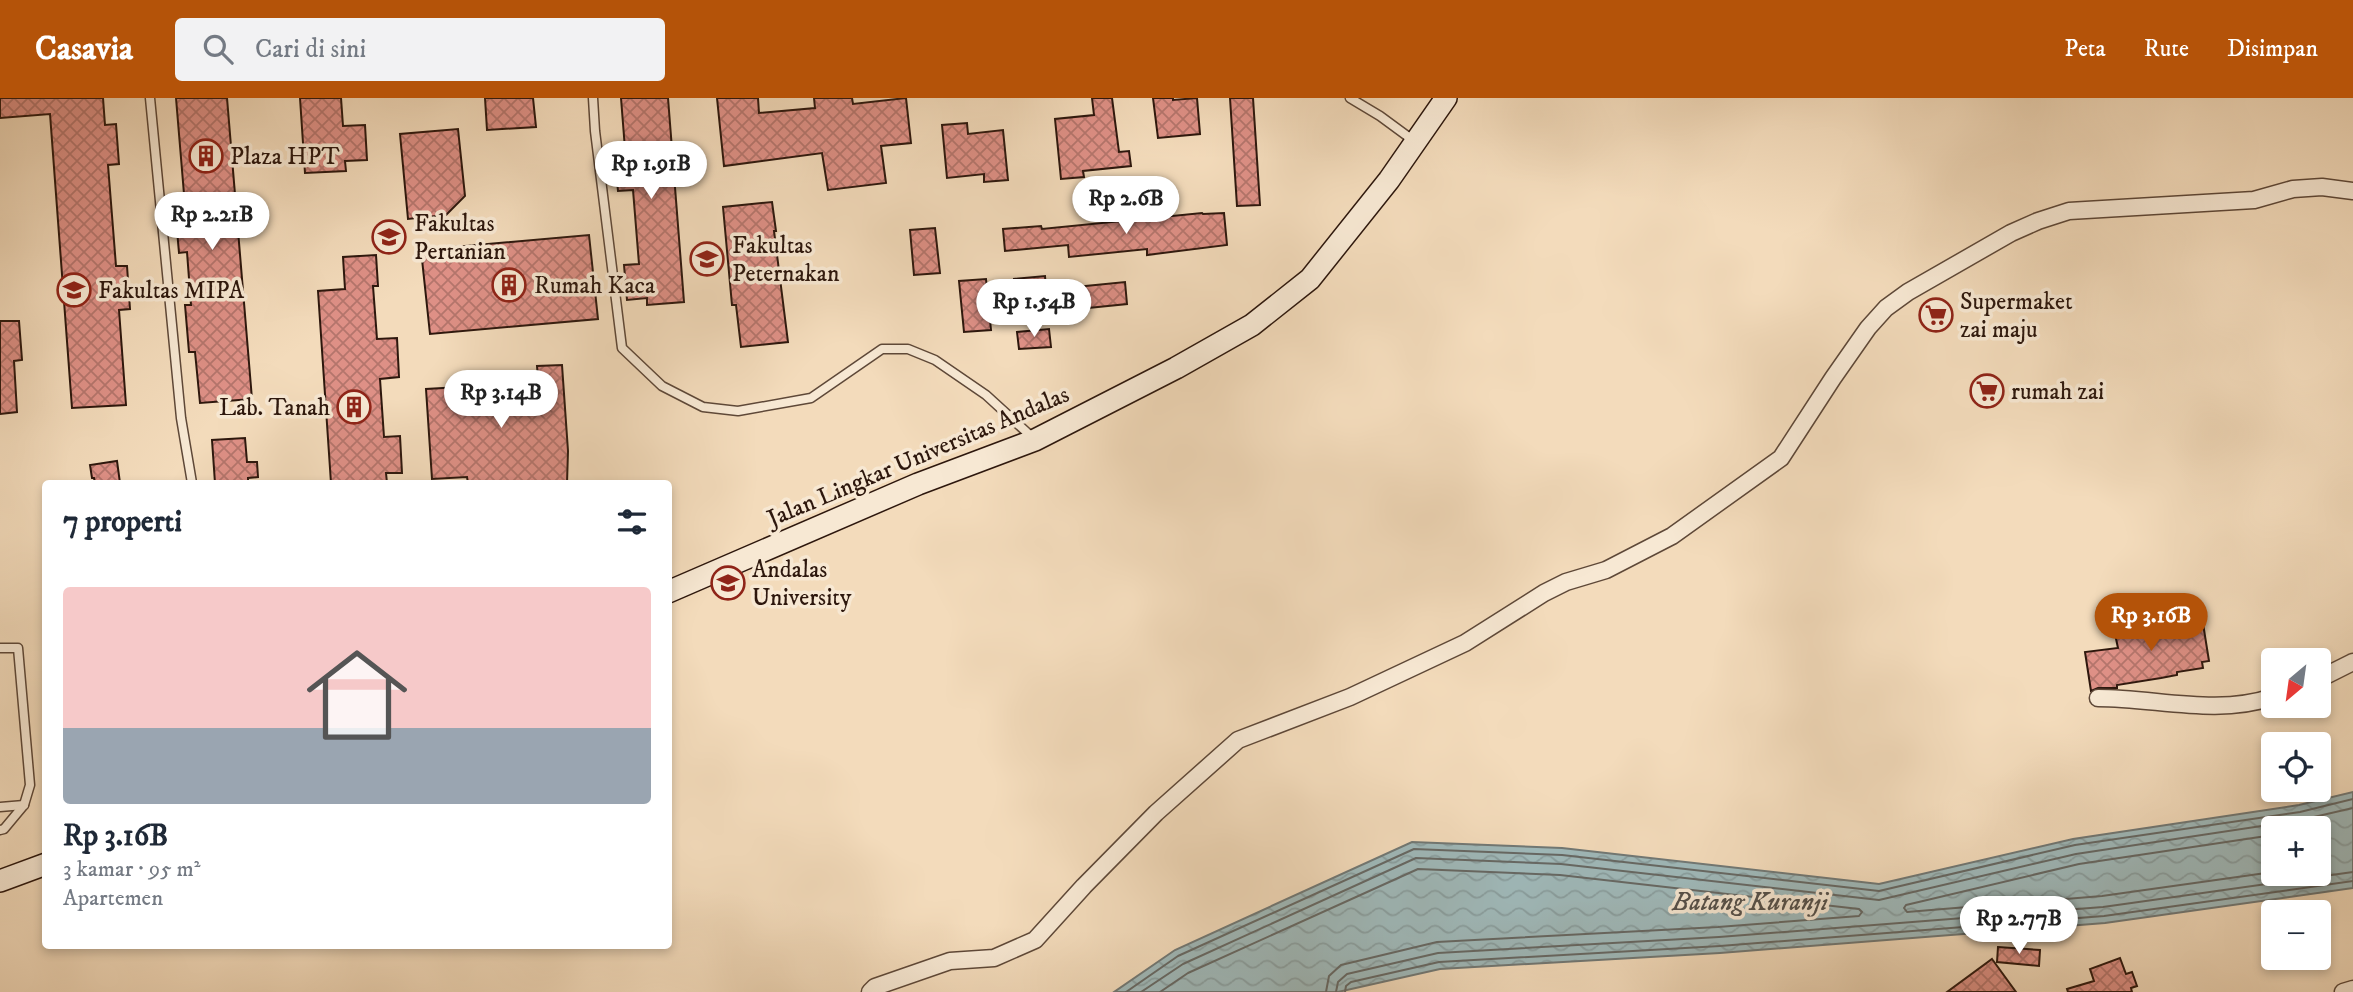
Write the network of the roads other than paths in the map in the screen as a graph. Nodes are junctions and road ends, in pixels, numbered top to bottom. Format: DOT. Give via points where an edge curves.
graph roads {
  1 [pos="150,98"];
  2 [pos="593,98"];
  3 [pos="1350,98"];
  4 [pos="1446,98"];
  5 [pos="1417,143"];
  6 [pos="2353,191"];
  7 [pos="1035,440"];
  8 [pos="191,480"];
  9 [pos="672,590"];
  10 [pos="0,648"];
  11 [pos="2353,662"];
  12 [pos="2331,673"];
  13 [pos="2098,698"];
  14 [pos="2261,700"];
  15 [pos="24,805"];
  16 [pos="0,807"];
  17 [pos="0,830"];
  18 [pos="42,865"];
  19 [pos="0,881"];
  20 [pos="2353,989"];
  21 [pos="870,992"];
  22 [pos="2343,992"];
  1 -- 8 [label="lane" via="181,418"];
  2 -- 7 [label="lane" via="622,348 662,386 703,407 738,411 811,398 882,349 908,349 935,360 986,395"];
  3 -- 5 [label="lane"];
  4 -- 5 [label="street, Jalan Lingkar Universitas Andalas"];
  5 -- 7 [label="street, Jalan Lingkar Universitas Andalas" via="1310,279 1252,325"];
  6 -- 21 [label="street" via="2293,189 2254,200 2069,211 2011,233 1886,308 1832,378 1781,458 1672,536 1606,570 1544,593 1465,643 1350,698 1238,740 1156,813 1035,940 994,958 950,961"];
  7 -- 9 [label="street, Jalan Lingkar Universitas Andalas" via="918,484"];
  10 -- 15 [label="lane" via="18,648 30,785"];
  11 -- 12 [label="street"];
  13 -- 14 [label="street" via="2201,706"];
  15 -- 16 [label="lane"];
  15 -- 17 [label="lane"];
  18 -- 19 [label="street"];
  20 -- 22 [label="street"];
}
